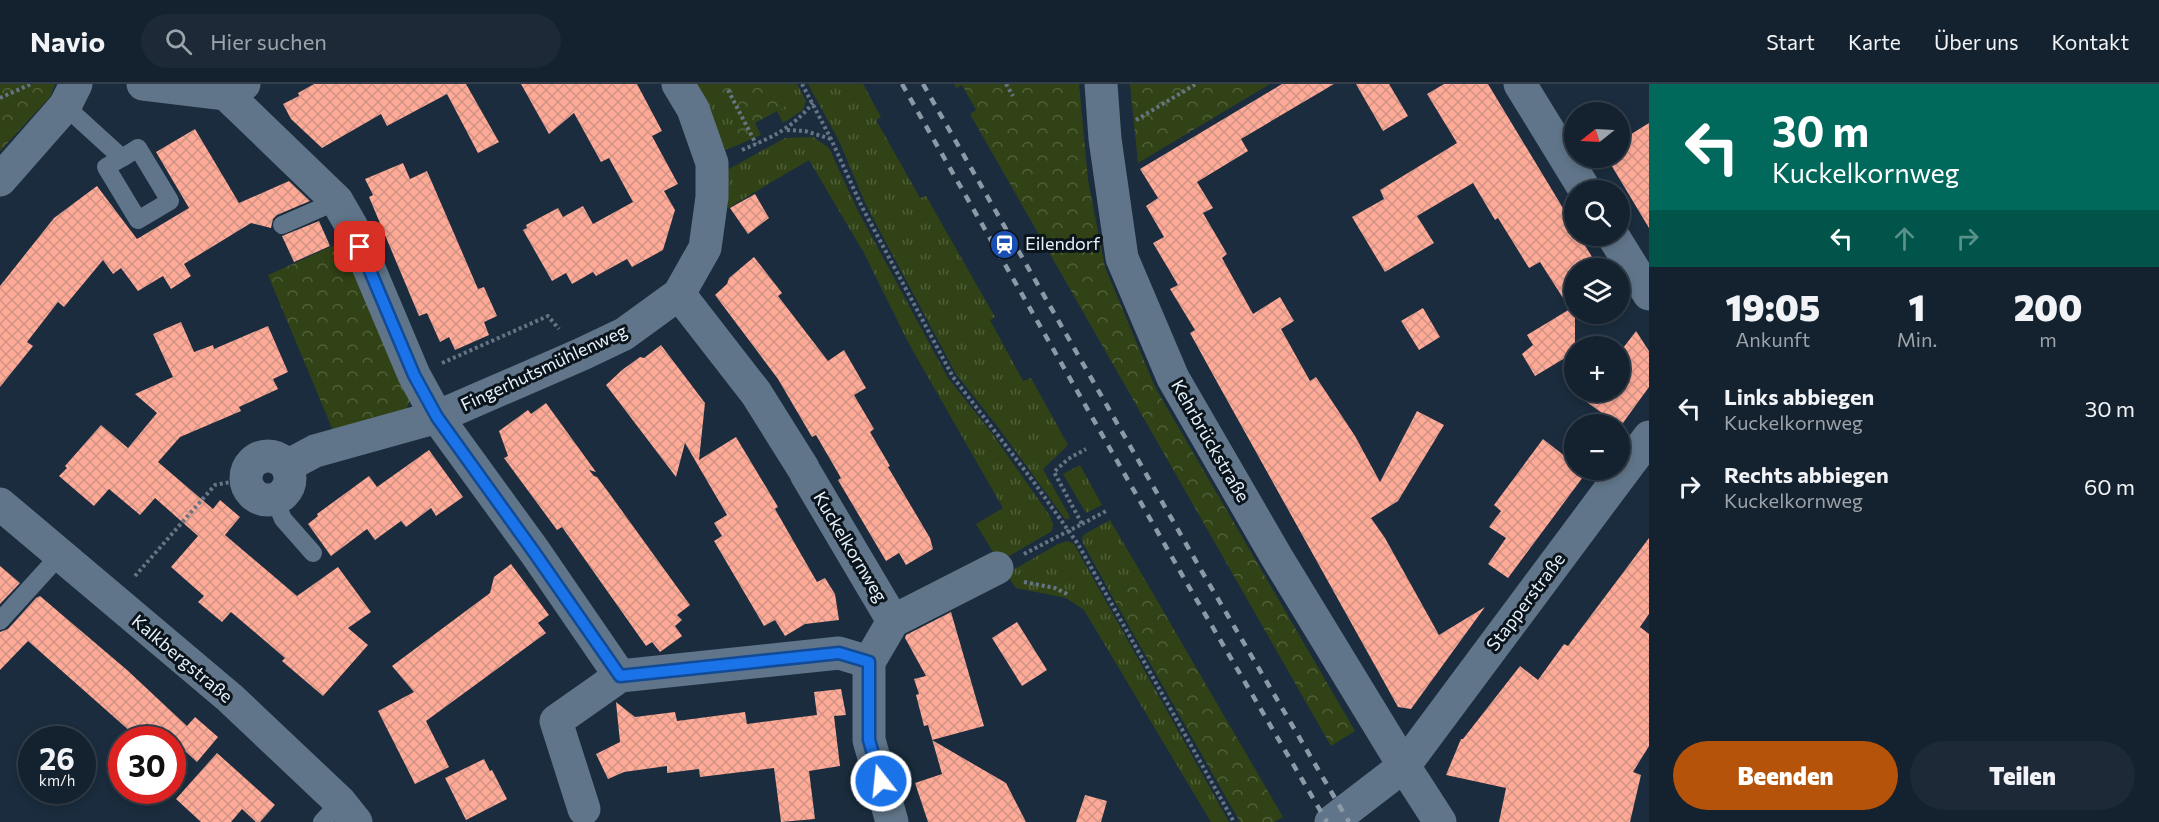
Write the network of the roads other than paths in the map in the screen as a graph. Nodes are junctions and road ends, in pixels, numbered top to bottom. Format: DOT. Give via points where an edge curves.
graph roads {
  1 [pos="143,84"];
  2 [pos="678,84"];
  3 [pos="1101,84"];
  4 [pos="1520,84"];
  5 [pos="235,89"];
  6 [pos="70,95"];
  7 [pos="122,158"];
  8 [pos="0,180"];
  9 [pos="1580,180"];
  10 [pos="282,225"];
  11 [pos="350,225"];
  12 [pos="1619,246"];
  13 [pos="679,294"];
  14 [pos="1649,294"];
  15 [pos="437,417"];
  16 [pos="1649,437"];
  17 [pos="287,466"];
  18 [pos="275,500"];
  19 [pos="0,504"];
  20 [pos="313,553"];
  21 [pos="60,555"];
  22 [pos="1007,575"];
  23 [pos="0,621"];
  24 [pos="893,621"];
  25 [pos="869,662"];
  26 [pos="620,676"];
  27 [pos="1394,774"];
  28 [pos="339,815"];
  29 [pos="587,818"];
  30 [pos="892,822"];
  31 [pos="1331,822"];
  32 [pos="1440,822"];
  1 -- 5 [label="street"];
  2 -- 13 [label="street, Fingerhutsmühlenweg" via="693,109 712,163 705,248"];
  3 -- 27 [label="street, Kehrbrückstraße" via="1122,258 1173,378 1276,556"];
  4 -- 9 [label="street"];
  5 -- 11 [label="street"];
  6 -- 7 [label="lane"];
  6 -- 8 [label="street"];
  10 -- 11 [label="lane"];
  11 -- 15 [label="street, Fingerhutsmühlenweg" via="414,375"];
  12 -- 14 [label="street"];
  13 -- 15 [label="street, Fingerhutsmühlenweg" via="624,334"];
  13 -- 24 [label="street, Kuckelkornweg" via="756,393"];
  15 -- 17 [label="street, Fingerhutsmühlenweg" via="315,451"];
  15 -- 26 [label="street, Fingerhutsmühlenweg"];
  16 -- 27 [label="street, Stapperstraße"];
  17 -- 18 [label="street" via="290,482"];
  17 -- 18 [label="street" via="275,457 261,457 250,466 246,479 250,492 261,499"];
  18 -- 20 [label="lane" via="283,519"];
  19 -- 21 [label="street, Kalkbergstraße"];
  21 -- 23 [label="lane"];
  21 -- 28 [label="street, Kalkbergstraße" via="230,698"];
  22 -- 24 [label="street, Kuckelkornweg"];
  24 -- 25 [label="street, Kuckelkornweg"];
  25 -- 26 [label="street" via="839,653"];
  25 -- 30 [label="street" via="869,740"];
  26 -- 29 [label="street" via="556,721"];
  27 -- 31 [label="street, Stapperstraße"];
  27 -- 32 [label="street, Kehrbrückstraße"];
}
